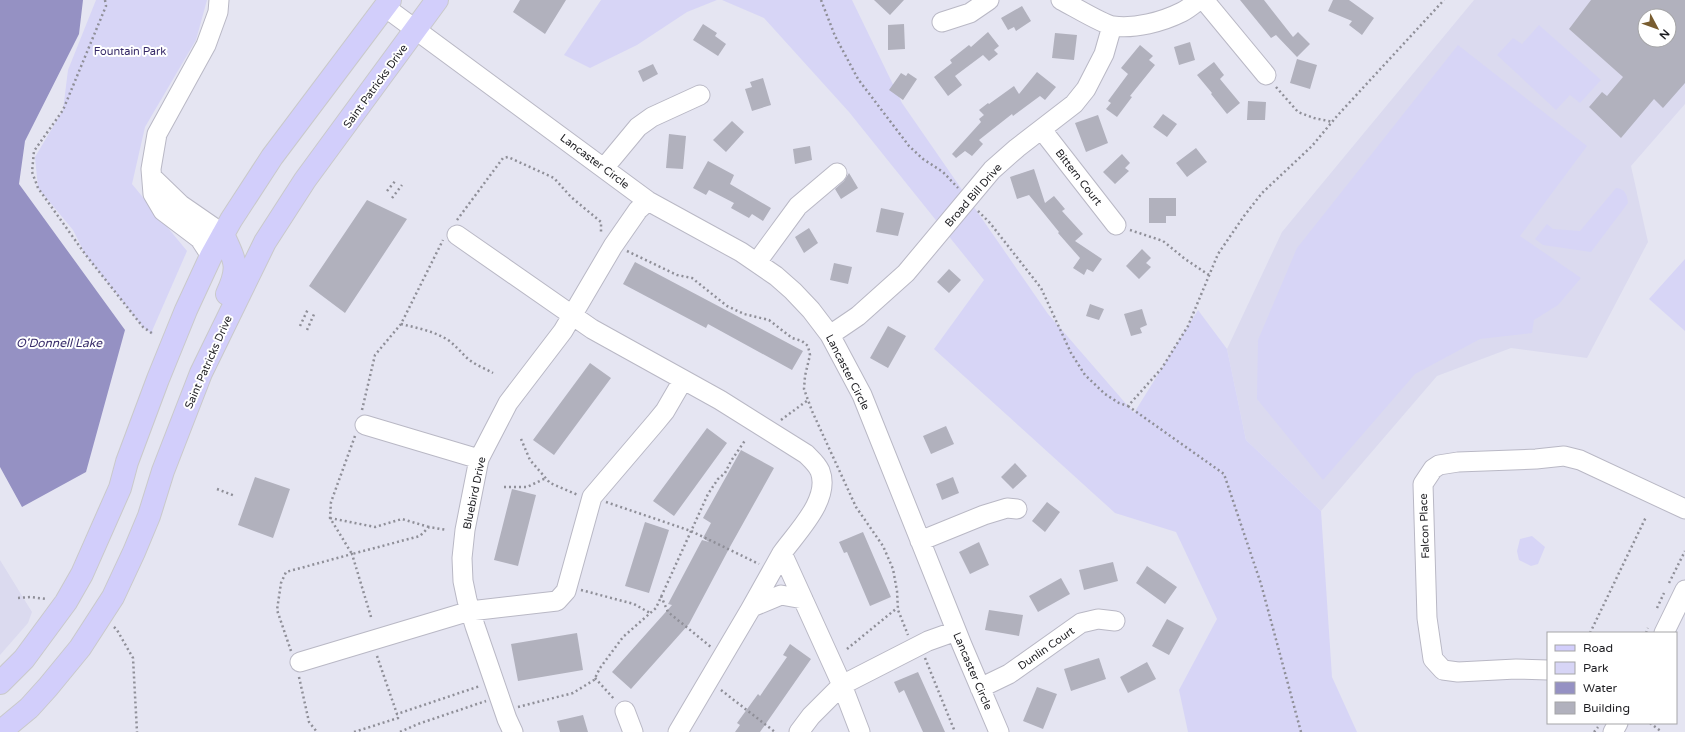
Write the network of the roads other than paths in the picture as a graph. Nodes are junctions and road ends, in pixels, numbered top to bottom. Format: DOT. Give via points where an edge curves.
graph roads {
  1 [pos="219,0"];
  2 [pos="437,0"];
  3 [pos="989,0"];
  4 [pos="1061,0"];
  5 [pos="1199,0"];
  6 [pos="1204,0"];
  7 [pos="387,3"];
  8 [pos="942,22"];
  9 [pos="1112,26"];
  10 [pos="416,30"];
  11 [pos="1266,75"];
  12 [pos="700,95"];
  13 [pos="1042,130"];
  14 [pos="604,168"];
  15 [pos="837,173"];
  16 [pos="152,177"];
  17 [pos="648,200"];
  18 [pos="1116,225"];
  19 [pos="453,230"];
  20 [pos="223,234"];
  21 [pos="211,256"];
  22 [pos="756,262"];
  23 [pos="573,316"];
  24 [pos="830,335"];
  25 [pos="201,373"];
  26 [pos="683,380"];
  27 [pos="361,424"];
  28 [pos="479,459"];
  29 [pos="1017,509"];
  30 [pos="1685,509"];
  31 [pos="920,541"];
  32 [pos="782,553"];
  33 [pos="1685,590"];
  34 [pos="803,599"];
  35 [pos="752,607"];
  36 [pos="470,611"];
  37 [pos="1115,621"];
  38 [pos="956,631"];
  39 [pos="1664,632"];
  40 [pos="296,663"];
  41 [pos="1547,670"];
  42 [pos="0,683"];
  43 [pos="842,685"];
  44 [pos="980,688"];
  45 [pos="625,711"];
  46 [pos="0,732"];
  47 [pos="514,732"];
  48 [pos="633,732"];
  49 [pos="678,732"];
  50 [pos="798,732"];
  51 [pos="860,732"];
  52 [pos="999,732"];
  1 -- 16 [label="street" via="218,12 206,45 157,134"];
  2 -- 10 [label="main road, Saint Patricks Drive"];
  3 -- 8 [label="street" via="970,13"];
  4 -- 9 [label="street"];
  5 -- 9 [label="street" via="1166,19 1144,24"];
  6 -- 11 [label="street"];
  7 -- 10 [label="street, Lancaster Circle"];
  7 -- 20 [label="main road" via="272,157"];
  9 -- 13 [label="street, Broad Bill Drive" via="1104,54 1086,90 1074,104"];
  10 -- 14 [label="street, Lancaster Circle"];
  10 -- 25 [label="main road, Saint Patricks Drive" via="305,180 265,242"];
  12 -- 14 [label="street" via="652,117 638,127"];
  13 -- 18 [label="street, Bittern Court"];
  13 -- 24 [label="street, Broad Bill Drive" via="992,170 906,272 858,316"];
  14 -- 17 [label="street, Lancaster Circle"];
  15 -- 22 [label="street" via="798,206"];
  16 -- 20 [label="street" via="181,205"];
  16 -- 21 [label="street" via="153,194 163,210 200,239"];
  17 -- 22 [label="street, Lancaster Circle"];
  17 -- 23 [label="street, Bluebird Drive" via="607,238"];
  19 -- 23 [label="street"];
  20 -- 21 [label="main road"];
  20 -- 25 [label="main road" via="235,260 236,270 196,361"];
  21 -- 42 [label="main road" via="164,365 127,462 120,488 82,574 66,602 24,660"];
  22 -- 24 [label="street, Lancaster Circle" via="793,291"];
  23 -- 26 [label="street"];
  23 -- 28 [label="street, Bluebird Drive" via="508,403"];
  24 -- 31 [label="street, Lancaster Circle" via="862,395"];
  25 -- 46 [label="main road, Saint Patricks Drive" via="134,552 113,597 80,648 48,687 29,708"];
  26 -- 32 [label="street" via="768,430 806,454 815,463 821,478 821,490 815,509"];
  26 -- 36 [label="street" via="665,411 592,498 566,591 557,601"];
  27 -- 28 [label="street"];
  28 -- 36 [label="street, Bluebird Drive" via="462,558 463,581"];
  29 -- 31 [label="street" via="1007,508 984,514"];
  30 -- 41 [label="street, Falcon Place" via="1580,460 1564,456 1458,462 1439,465 1427,475 1423,484 1427,618 1433,659 1443,670 1449,672"];
  31 -- 38 [label="street, Lancaster Circle"];
  32 -- 34 [label="street"];
  32 -- 35 [label="street"];
  33 -- 39 [label="street"];
  34 -- 35 [label="street" via="781,595"];
  34 -- 43 [label="street"];
  35 -- 49 [label="street"];
  36 -- 40 [label="street"];
  36 -- 47 [label="street, Bluebird Drive"];
  37 -- 44 [label="street, Dunlin Court" via="1098,619 1082,623 1009,674"];
  38 -- 43 [label="street" via="928,642"];
  38 -- 44 [label="street, Lancaster Circle"];
  43 -- 50 [label="street"];
  43 -- 51 [label="street"];
  44 -- 52 [label="street, Lancaster Circle"];
  45 -- 48 [label="street"];
}
